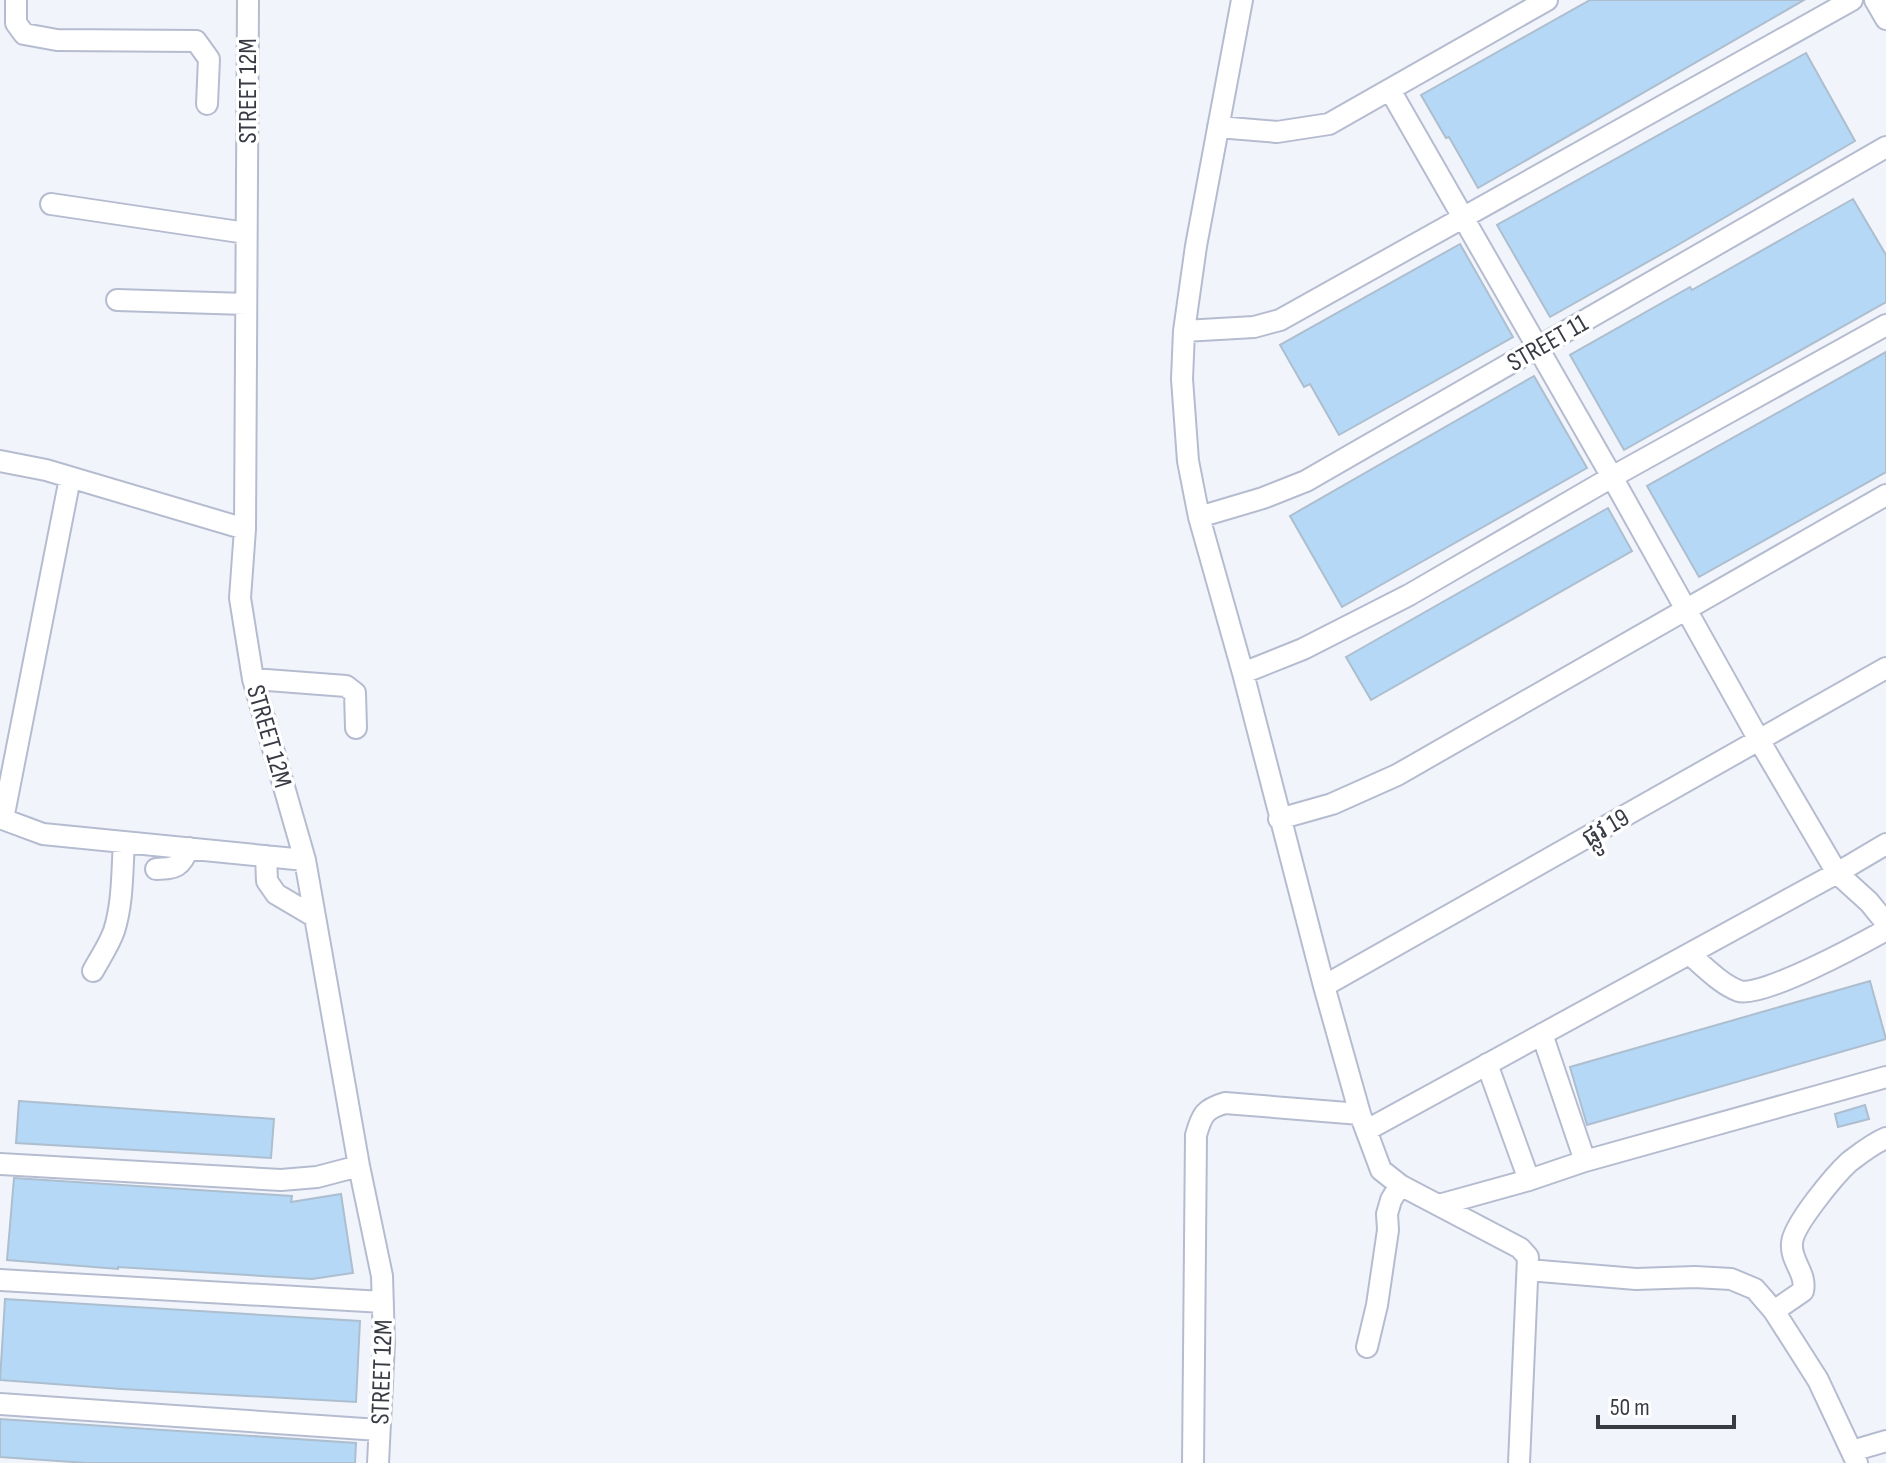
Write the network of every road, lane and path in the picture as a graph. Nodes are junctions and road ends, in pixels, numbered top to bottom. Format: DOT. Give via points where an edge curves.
graph roads {
  1 [pos="16,0"];
  2 [pos="248,0"];
  3 [pos="1242,0"];
  4 [pos="1547,0"];
  5 [pos="1852,0"];
  6 [pos="1875,0"];
  7 [pos="1886,19"];
  8 [pos="1390,90"];
  9 [pos="207,104"];
  10 [pos="1218,127"];
  11 [pos="1886,147"];
  12 [pos="51,204"];
  13 [pos="1463,218"];
  14 [pos="246,233"];
  15 [pos="117,300"];
  16 [pos="246,304"];
  17 [pos="1886,325"];
  18 [pos="1184,331"];
  19 [pos="1537,348"];
  20 [pos="0,461"];
  21 [pos="1612,477"];
  22 [pos="70,478"];
  23 [pos="1886,495"];
  24 [pos="1199,517"];
  25 [pos="245,529"];
  26 [pos="1685,609"];
  27 [pos="1886,668"];
  28 [pos="1243,673"];
  29 [pos="253,679"];
  30 [pos="356,728"];
  31 [pos="1759,740"];
  32 [pos="1,819"];
  33 [pos="1279,819"];
  34 [pos="124,842"];
  35 [pos="1886,844"];
  36 [pos="189,848"];
  37 [pos="266,856"];
  38 [pos="305,860"];
  39 [pos="156,869"];
  40 [pos="1837,873"];
  41 [pos="315,917"];
  42 [pos="1886,923"];
  43 [pos="1886,930"];
  44 [pos="1689,954"];
  45 [pos="93,971"];
  46 [pos="1324,986"];
  47 [pos="1542,1034"];
  48 [pos="1487,1064"];
  49 [pos="1886,1077"];
  50 [pos="1363,1122"];
  51 [pos="1886,1138"];
  52 [pos="1585,1161"];
  53 [pos="0,1164"];
  54 [pos="359,1166"];
  55 [pos="1529,1180"];
  56 [pos="1400,1185"];
  57 [pos="1439,1205"];
  58 [pos="1528,1270"];
  59 [pos="0,1280"];
  60 [pos="383,1302"];
  61 [pos="1774,1311"];
  62 [pos="1367,1347"];
  63 [pos="0,1404"];
  64 [pos="379,1430"];
  65 [pos="1886,1441"];
  66 [pos="1855,1457"];
  67 [pos="378,1463"];
  68 [pos="1193,1463"];
  69 [pos="1519,1463"];
  1 -- 9 [label="street" via="16,23 24,34 57,40 196,41 209,59"];
  2 -- 14 [label="street, STREET 12M"];
  3 -- 10 [label="street"];
  4 -- 8 [label="street"];
  5 -- 13 [label="street"];
  6 -- 7 [label="street"];
  8 -- 10 [label="street" via="1329,124 1277,132"];
  8 -- 13 [label="street"];
  10 -- 18 [label="street"];
  11 -- 19 [label="street, STREET 11"];
  12 -- 14 [label="street"];
  13 -- 18 [label="street" via="1280,320"];
  13 -- 19 [label="street"];
  14 -- 16 [label="street, STREET 12M"];
  15 -- 16 [label="street"];
  16 -- 25 [label="street, STREET 12M"];
  17 -- 21 [label="street"];
  18 -- 24 [label="street" via="1188,461"];
  19 -- 21 [label="street"];
  19 -- 24 [label="street, STREET 11" via="1306,481"];
  20 -- 22 [label="street"];
  21 -- 26 [label="street"];
  21 -- 28 [label="street" via="1409,595"];
  22 -- 25 [label="street"];
  22 -- 32 [label="street"];
  23 -- 26 [label="street"];
  24 -- 28 [label="street"];
  25 -- 29 [label="street, STREET 12M" via="240,598"];
  26 -- 31 [label="street"];
  26 -- 33 [label="street" via="1397,775 1332,804"];
  27 -- 31 [label="street, ផ្លូវ 19"];
  28 -- 33 [label="street"];
  29 -- 30 [label="street" via="346,686 355,693"];
  29 -- 38 [label="street, STREET 12M"];
  31 -- 40 [label="street"];
  31 -- 46 [label="street, ផ្លូវ 19"];
  32 -- 34 [label="street" via="43,834"];
  33 -- 46 [label="street"];
  34 -- 36 [label="street"];
  34 -- 45 [label="street" via="119,912"];
  35 -- 40 [label="street"];
  36 -- 37 [label="street"];
  36 -- 39 [label="street" via="179,866"];
  37 -- 38 [label="street"];
  37 -- 41 [label="street" via="267,881 276,894"];
  38 -- 41 [label="street, STREET 12M"];
  40 -- 42 [label="street"];
  40 -- 44 [label="street"];
  41 -- 54 [label="street, STREET 12M"];
  43 -- 44 [label="street" via="1757,991 1728,986"];
  44 -- 47 [label="street"];
  46 -- 50 [label="street"];
  47 -- 48 [label="street"];
  47 -- 52 [label="street"];
  48 -- 50 [label="street"];
  48 -- 55 [label="street"];
  49 -- 52 [label="street"];
  50 -- 56 [label="street" via="1381,1170"];
  50 -- 68 [label="street" via="1225,1103 1212,1107 1200,1122"];
  51 -- 61 [label="street" via="1847,1165 1800,1223 1792,1249 1803,1291"];
  52 -- 55 [label="street"];
  53 -- 54 [label="street" via="281,1180"];
  54 -- 60 [label="street, STREET 12M"];
  55 -- 57 [label="street"];
  56 -- 57 [label="street"];
  56 -- 62 [label="street" via="1387,1214"];
  57 -- 58 [label="street" via="1520,1248 1528,1257"];
  58 -- 61 [label="street" via="1636,1279 1731,1279 1755,1289"];
  58 -- 69 [label="street"];
  59 -- 60 [label="street"];
  60 -- 64 [label="street, STREET 12M"];
  61 -- 66 [label="street" via="1818,1380"];
  63 -- 64 [label="street"];
  64 -- 67 [label="street, STREET 12M"];
  65 -- 66 [label="street"];
}
